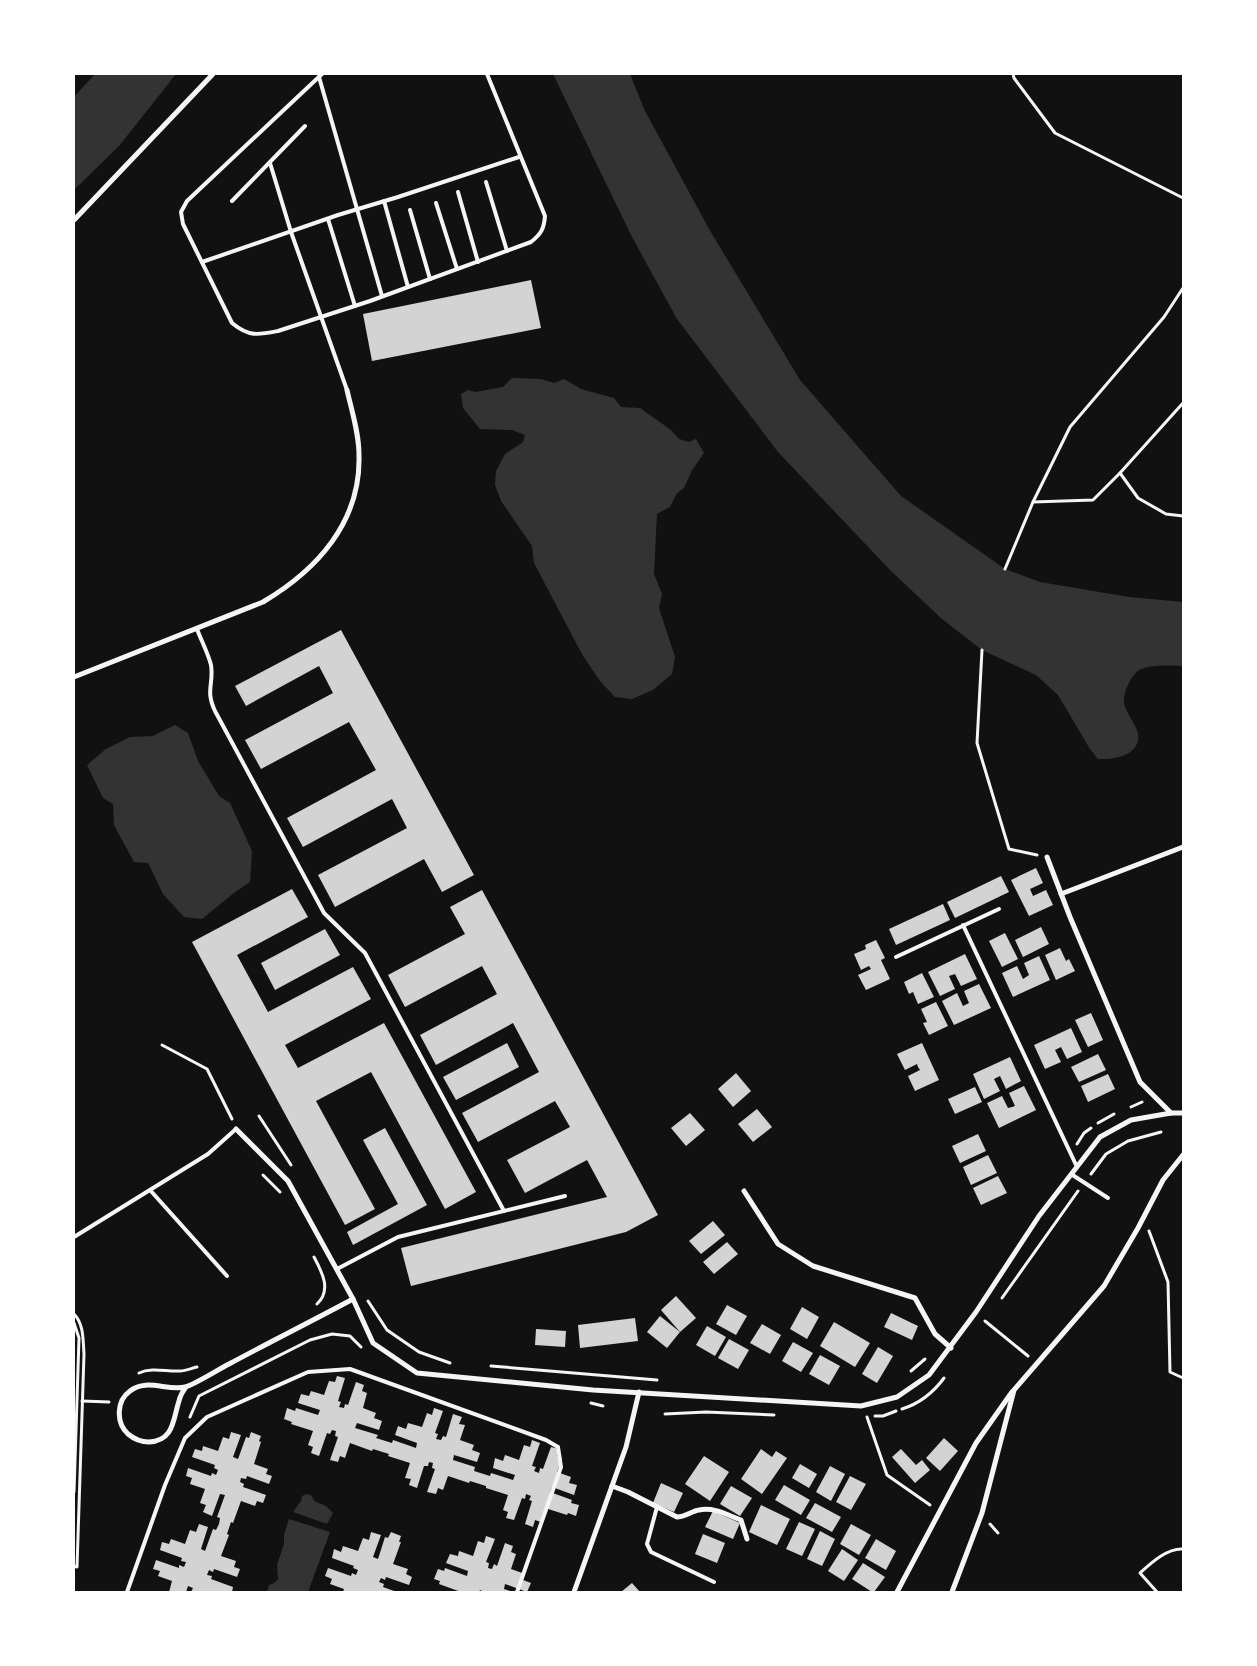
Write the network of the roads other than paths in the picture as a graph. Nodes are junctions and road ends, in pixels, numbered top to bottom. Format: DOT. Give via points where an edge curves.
graph roads {
  1 [pos="212,74"];
  2 [pos="487,74"];
  3 [pos="320,75"];
  4 [pos="305,126"];
  5 [pos="520,157"];
  6 [pos="270,163"];
  7 [pos="486,182"];
  8 [pos="458,192"];
  9 [pos="232,201"];
  10 [pos="384,201"];
  11 [pos="436,202"];
  12 [pos="357,210"];
  13 [pos="410,210"];
  14 [pos="328,219"];
  15 [pos="74,220"];
  16 [pos="292,232"];
  17 [pos="506,251"];
  18 [pos="202,262"];
  19 [pos="478,262"];
  20 [pos="457,270"];
  21 [pos="430,279"];
  22 [pos="408,287"];
  23 [pos="382,296"];
  24 [pos="355,306"];
  25 [pos="321,316"];
  26 [pos="347,390"];
  27 [pos="196,629"];
  28 [pos="74,677"];
  29 [pos="1183,847"];
  30 [pos="1047,857"];
  31 [pos="1061,894"];
  32 [pos="999,909"];
  33 [pos="963,925"];
  34 [pos="896,957"];
  35 [pos="1171,1113"];
  36 [pos="1183,1113"];
  37 [pos="236,1129"];
  38 [pos="1183,1155"];
  39 [pos="1077,1167"];
  40 [pos="1071,1174"];
  41 [pos="150,1190"];
  42 [pos="744,1192"];
  43 [pos="565,1196"];
  44 [pos="1108,1198"];
  45 [pos="504,1211"];
  46 [pos="74,1237"];
  47 [pos="337,1269"];
  48 [pos="227,1276"];
  49 [pos="353,1299"];
  50 [pos="951,1348"];
  51 [pos="186,1387"];
  52 [pos="1014,1390"];
  53 [pos="640,1392"];
  54 [pos="612,1486"];
  55 [pos="657,1507"];
  56 [pos="746,1539"];
  57 [pos="714,1582"];
  58 [pos="127,1592"];
  59 [pos="517,1592"];
  60 [pos="574,1592"];
  61 [pos="897,1592"];
  62 [pos="952,1592"];
  1 -- 15 [label="street"];
  2 -- 5 [label="lane"];
  3 -- 12 [label="lane"];
  3 -- 18 [label="lane" via="187,201 182,212 183,224"];
  4 -- 6 [label="lane"];
  5 -- 10 [label="lane"];
  5 -- 17 [label="lane" via="544,216 544,228 531,242"];
  6 -- 9 [label="lane"];
  6 -- 16 [label="lane"];
  7 -- 17 [label="lane"];
  8 -- 19 [label="lane"];
  10 -- 12 [label="lane"];
  10 -- 22 [label="lane"];
  11 -- 20 [label="lane"];
  12 -- 14 [label="lane"];
  12 -- 23 [label="lane"];
  13 -- 21 [label="lane"];
  14 -- 16 [label="lane"];
  14 -- 24 [label="lane"];
  16 -- 18 [label="lane"];
  16 -- 25 [label="lane"];
  17 -- 19 [label="lane"];
  18 -- 25 [label="lane" via="232,323 250,334 278,331"];
  19 -- 20 [label="lane"];
  20 -- 21 [label="lane"];
  21 -- 22 [label="lane"];
  22 -- 23 [label="lane"];
  23 -- 24 [label="lane"];
  24 -- 25 [label="lane"];
  25 -- 26 [label="lane"];
  26 -- 27 [label="street" via="360,456 355,493 338,533 316,561 284,589 263,602"];
  27 -- 28 [label="street"];
  27 -- 45 [label="lane" via="211,665 210,702 324,913 365,953"];
  29 -- 31 [label="street"];
  30 -- 31 [label="street"];
  31 -- 35 [label="street" via="1140,1082"];
  32 -- 33 [label="lane"];
  33 -- 34 [label="lane"];
  33 -- 39 [label="lane"];
  35 -- 36 [label="street"];
  35 -- 39 [label="street" via="1131,1120 1100,1137"];
  37 -- 41 [label="lane" via="208,1154"];
  37 -- 47 [label="street" via="288,1181"];
  38 -- 52 [label="street" via="1163,1180 1104,1286"];
  39 -- 40 [label="street"];
  40 -- 44 [label="lane"];
  40 -- 50 [label="street"];
  41 -- 46 [label="lane"];
  41 -- 48 [label="lane"];
  42 -- 50 [label="street" via="778,1244 813,1266 916,1298 935,1334"];
  43 -- 45 [label="lane"];
  45 -- 47 [label="lane" via="398,1237"];
  47 -- 49 [label="street"];
  49 -- 51 [label="street"];
  49 -- 53 [label="street" via="374,1343 417,1373"];
  50 -- 53 [label="street" via="929,1374 897,1397 861,1406"];
  51 -- 51 [label="street" via="170,1432 156,1442 133,1438 124,1430 119,1417 120,1408 130,1391 146,1385"];
  52 -- 61 [label="street" via="976,1443"];
  52 -- 62 [label="street" via="982,1514"];
  53 -- 54 [label="street"];
  54 -- 55 [label="street"];
  54 -- 60 [label="street"];
  55 -- 56 [label="street" via="677,1517 700,1510 716,1510 741,1520"];
  55 -- 57 [label="lane" via="646,1544 651,1552"];
  58 -- 59 [label="lane" via="185,1438 207,1417 308,1372 333,1369 350,1369 558,1447 561,1467"];
}
